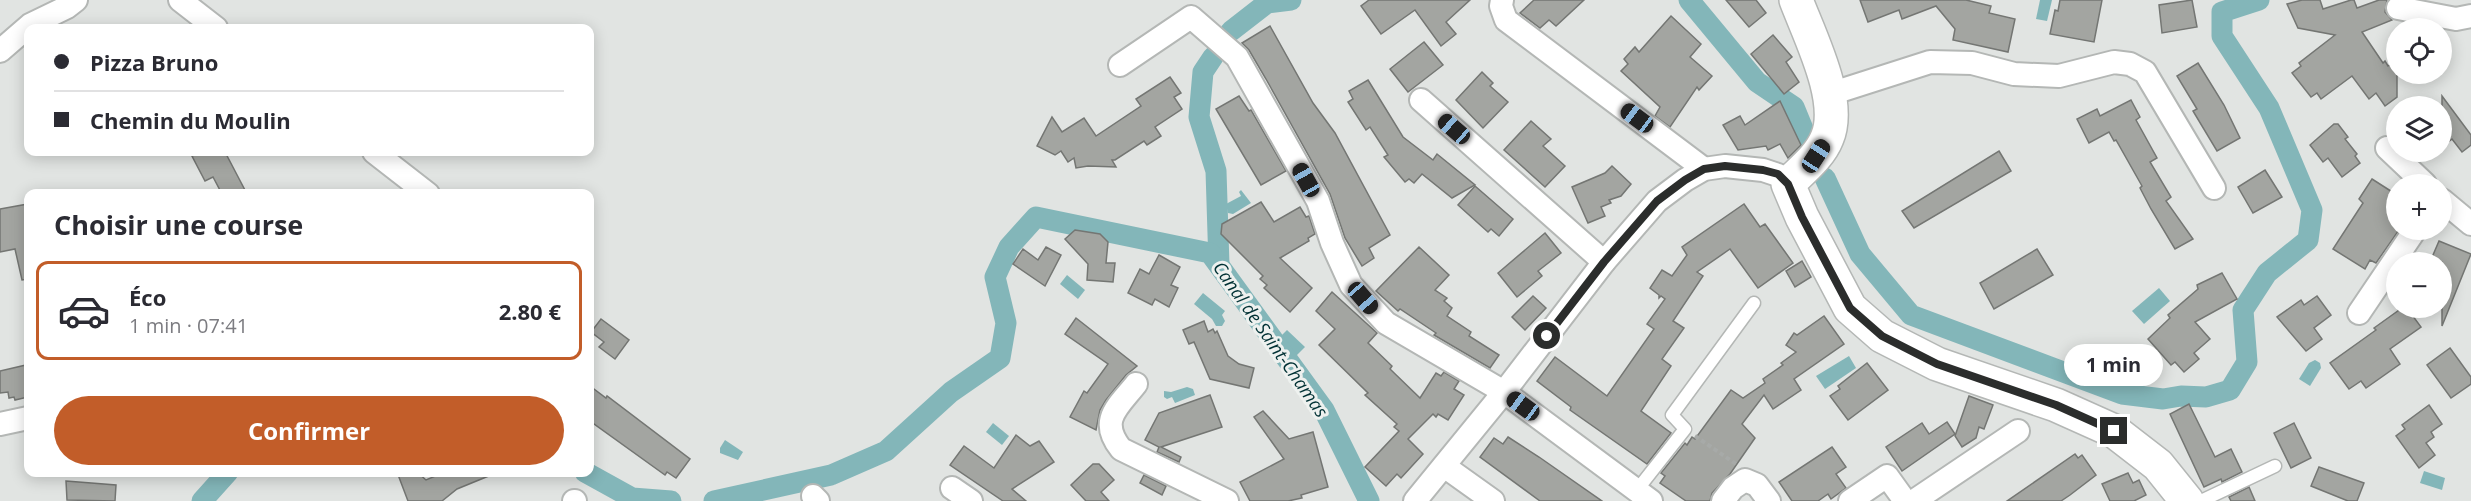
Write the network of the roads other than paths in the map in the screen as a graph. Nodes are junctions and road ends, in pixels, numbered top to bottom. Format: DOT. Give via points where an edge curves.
graph roads {
  1 [pos="76,0"];
  2 [pos="180,0"];
  3 [pos="1503,0"];
  4 [pos="1796,0"];
  5 [pos="2398,8"];
  6 [pos="2471,16"];
  7 [pos="32,24"];
  8 [pos="211,24"];
  9 [pos="24,30"];
  10 [pos="0,51"];
  11 [pos="1120,65"];
  12 [pos="1830,94"];
  13 [pos="1420,100"];
  14 [pos="379,156"];
  15 [pos="2402,162"];
  16 [pos="1704,169"];
  17 [pos="2414,174"];
  18 [pos="1788,184"];
  19 [pos="2214,188"];
  20 [pos="422,189"];
  21 [pos="2452,208"];
  22 [pos="2471,224"];
  23 [pos="2408,240"];
  24 [pos="1604,262"];
  25 [pos="1754,303"];
  26 [pos="2359,313"];
  27 [pos="1136,384"];
  28 [pos="1504,392"];
  29 [pos="24,419"];
  30 [pos="0,424"];
  31 [pos="2018,431"];
  32 [pos="1444,466"];
  33 [pos="2275,466"];
  34 [pos="952,488"];
  35 [pos="1639,497"];
  36 [pos="971,501"];
  37 [pos="1227,501"];
  38 [pos="1415,501"];
  39 [pos="1493,501"];
  40 [pos="1723,501"];
  41 [pos="1770,501"];
  42 [pos="1850,501"];
  43 [pos="1905,501"];
  44 [pos="1914,501"];
  45 [pos="2187,501"];
  46 [pos="2201,501"];
  1 -- 7 [label="street"];
  2 -- 8 [label="street"];
  3 -- 16 [label="street" via="1506,20"];
  4 -- 12 [label="street"];
  5 -- 6 [label="street" via="2456,19"];
  9 -- 10 [label="street"];
  11 -- 28 [label="street" via="1191,17 1237,57 1317,201 1351,285 1386,323"];
  12 -- 18 [label="street" via="1832,122 1827,140"];
  12 -- 19 [label="street" via="1930,62 1972,63 2014,74 2059,76 2114,62 2130,64 2145,72"];
  13 -- 24 [label="street"];
  14 -- 20 [label="street"];
  15 -- 17 [label="street"];
  16 -- 18 [label="street" via="1725,166 1763,170 1778,174"];
  16 -- 24 [label="street" via="1657,201"];
  18 -- 45 [label="street" via="1850,308 1882,336 1937,364 2056,405 2114,431 2158,465"];
  21 -- 22 [label="street"];
  23 -- 26 [label="street"];
  24 -- 28 [label="street"];
  25 -- 35 [label="lane" via="1672,415 1685,429"];
  27 -- 37 [label="street" via="1112,414 1109,427 1114,440 1121,448"];
  28 -- 32 [label="street"];
  28 -- 35 [label="street"];
  29 -- 30 [label="street"];
  31 -- 44 [label="street"];
  32 -- 38 [label="street"];
  32 -- 39 [label="street"];
  33 -- 46 [label="lane"];
  34 -- 36 [label="street"];
  40 -- 41 [label="street" via="1745,480 1757,485"];
  42 -- 43 [label="street" via="1887,476"];
}
